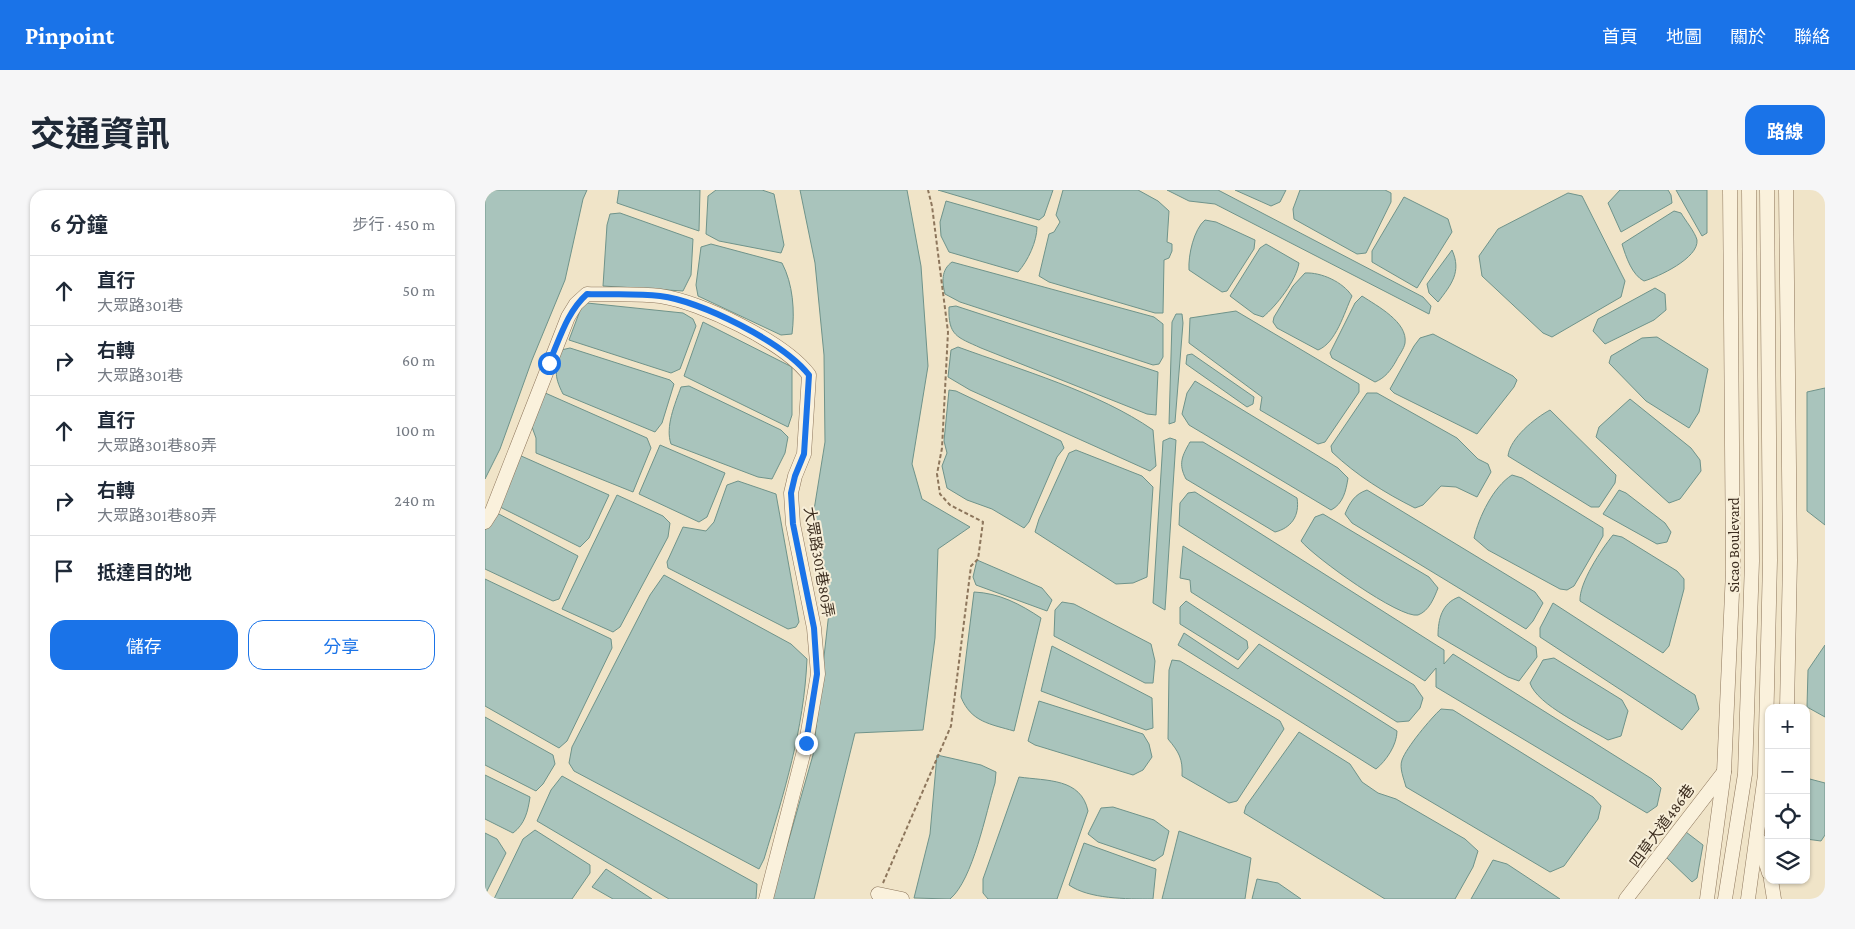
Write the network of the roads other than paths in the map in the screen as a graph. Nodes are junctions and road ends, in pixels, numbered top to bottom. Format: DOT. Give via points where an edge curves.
graph roads {
  1 [pos="1730,190"];
  2 [pos="1749,190"];
  3 [pos="1767,190"];
  4 [pos="1786,190"];
  5 [pos="1786,216"];
  6 [pos="1767,217"];
  7 [pos="1731,218"];
  8 [pos="1749,218"];
  9 [pos="485,522"];
  10 [pos="1770,560"];
  11 [pos="1790,560"];
  12 [pos="1752,561"];
  13 [pos="1733,562"];
  14 [pos="1787,704"];
  15 [pos="1724,772"];
  16 [pos="1757,835"];
  17 [pos="1765,860"];
  18 [pos="1770,884"];
  19 [pos="1772,884"];
  20 [pos="878,894"];
  21 [pos="766,899"];
  22 [pos="902,899"];
  23 [pos="1627,899"];
  24 [pos="1707,899"];
  25 [pos="1725,899"];
  26 [pos="1748,899"];
  27 [pos="1768,899"];
  28 [pos="1775,899"];
  1 -- 7 [label="street, Sicao Boulevard"];
  2 -- 8 [label="street, Sicao Boulevard"];
  3 -- 6 [label="street"];
  4 -- 5 [label="street"];
  5 -- 6 [label="street"];
  5 -- 11 [label="street"];
  6 -- 8 [label="street"];
  6 -- 10 [label="street"];
  7 -- 8 [label="street"];
  7 -- 13 [label="street, Sicao Boulevard"];
  8 -- 12 [label="street, Sicao Boulevard"];
  9 -- 21 [label="street, 大眾路301巷80弄" via="549,363 576,304 587,294 659,296 684,301 766,339 799,362 809,375 804,454 791,493 793,524 814,628 817,674 806,743"];
  10 -- 11 [label="street"];
  10 -- 12 [label="street"];
  10 -- 16 [label="street" via="1765,775"];
  11 -- 14 [label="street"];
  12 -- 13 [label="street"];
  12 -- 25 [label="street, Sicao Boulevard" via="1745,774"];
  13 -- 15 [label="street, Sicao Boulevard"];
  15 -- 23 [label="street, 四草大道486巷"];
  15 -- 24 [label="street, Sicao Boulevard"];
  16 -- 17 [label="street"];
  16 -- 26 [label="street"];
  18 -- 27 [label="street"];
  19 -- 28 [label="street"];
  20 -- 22 [label="street"];
}
